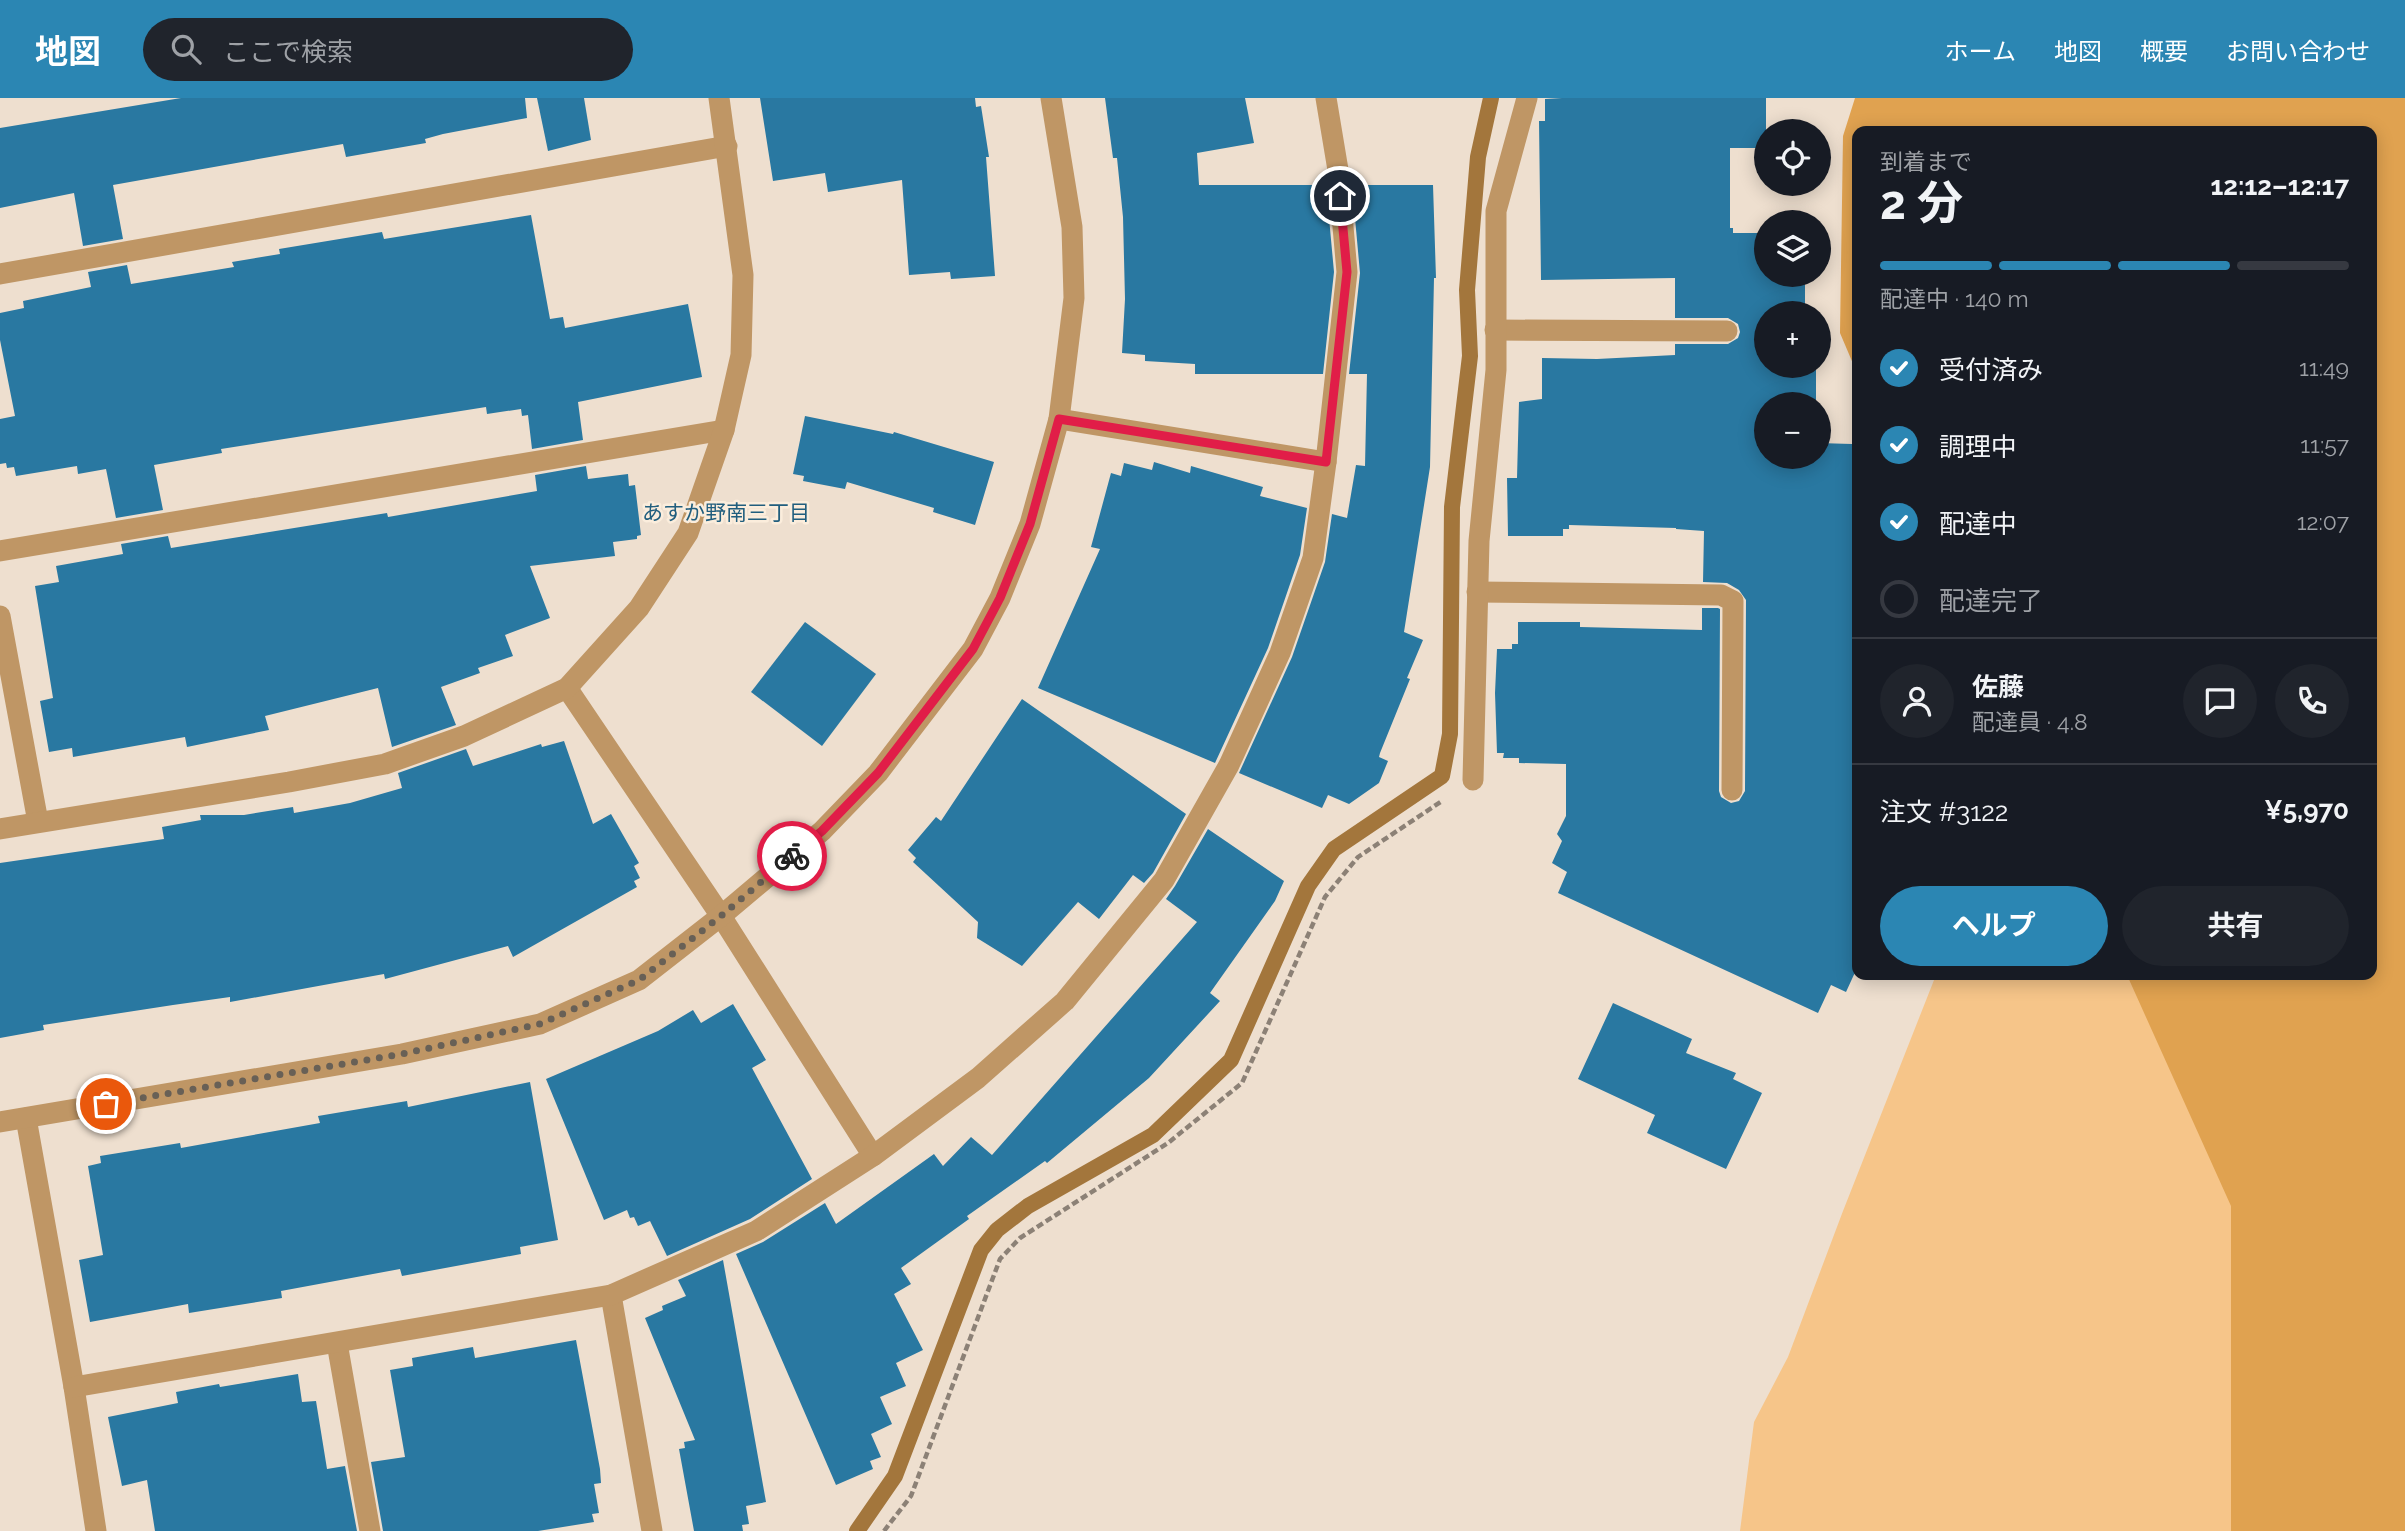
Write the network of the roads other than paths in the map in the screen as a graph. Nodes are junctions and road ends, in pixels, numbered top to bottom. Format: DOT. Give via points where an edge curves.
graph roads {
  1 [pos="719,98"];
  2 [pos="1051,98"];
  3 [pos="1326,98"];
  4 [pos="1527,98"];
  5 [pos="727,146"];
  6 [pos="0,274"];
  7 [pos="1495,330"];
  8 [pos="1727,331"];
  9 [pos="1059,419"];
  10 [pos="723,430"];
  11 [pos="1326,462"];
  12 [pos="0,551"];
  13 [pos="1478,592"];
  14 [pos="0,616"];
  15 [pos="567,688"];
  16 [pos="1473,780"];
  17 [pos="1732,790"];
  18 [pos="37,822"];
  19 [pos="0,829"];
  20 [pos="721,916"];
  21 [pos="26,1118"];
  22 [pos="0,1122"];
  23 [pos="873,1156"];
  24 [pos="611,1295"];
  25 [pos="337,1343"];
  26 [pos="74,1387"];
  27 [pos="96,1531"];
  28 [pos="370,1531"];
  29 [pos="652,1531"];
  1 -- 5 [label="street"];
  2 -- 9 [label="street" via="1073,239 1074,298"];
  3 -- 11 [label="street" via="1347,272"];
  4 -- 7 [label="street" via="1496,211"];
  5 -- 6 [label="street"];
  5 -- 10 [label="street" via="743,275 741,355"];
  7 -- 8 [label="street"];
  7 -- 13 [label="street" via="1496,370"];
  9 -- 11 [label="street"];
  9 -- 20 [label="street" via="1030,524 973,649 878,773 822,831"];
  10 -- 12 [label="street"];
  10 -- 15 [label="street" via="688,533 639,608"];
  11 -- 23 [label="street" via="1313,558 1280,653 1229,765 1164,880 1065,1001 978,1078"];
  13 -- 16 [label="street"];
  13 -- 17 [label="street" via="1721,596 1732,601"];
  14 -- 18 [label="street"];
  15 -- 18 [label="street" via="464,736 385,764"];
  15 -- 20 [label="street"];
  18 -- 19 [label="street"];
  20 -- 21 [label="street" via="639,980 540,1024 402,1054"];
  20 -- 23 [label="street"];
  21 -- 22 [label="street"];
  21 -- 26 [label="street"];
  23 -- 24 [label="street" via="757,1231"];
  24 -- 25 [label="street"];
  24 -- 29 [label="street"];
  25 -- 26 [label="street"];
  25 -- 28 [label="street"];
  26 -- 27 [label="street"];
}
